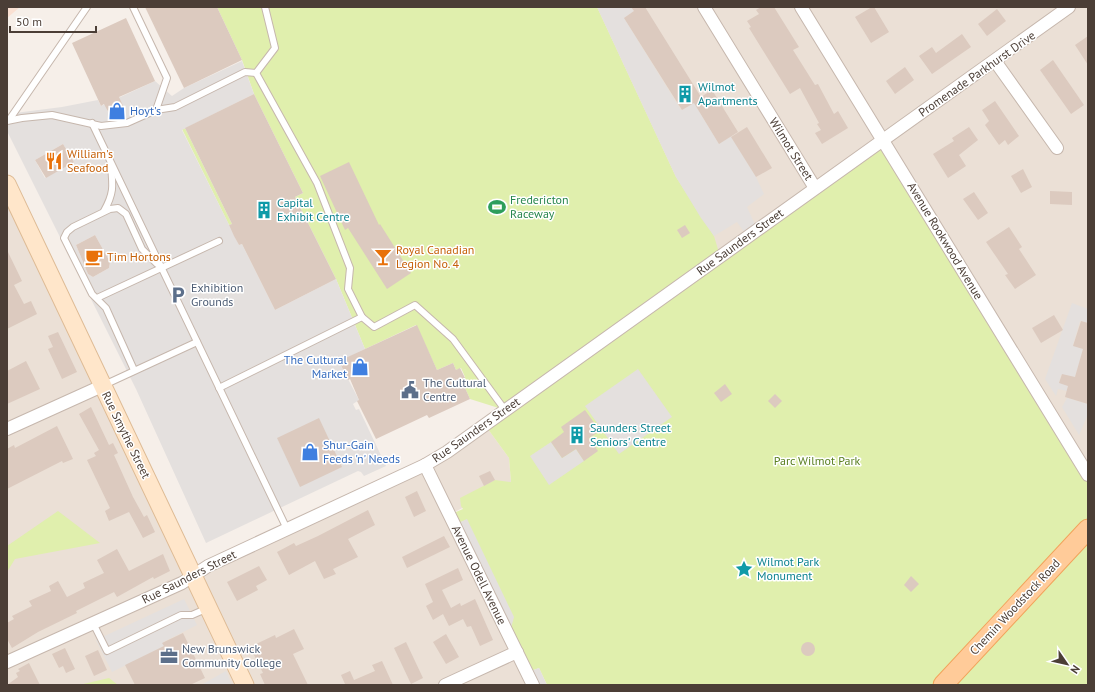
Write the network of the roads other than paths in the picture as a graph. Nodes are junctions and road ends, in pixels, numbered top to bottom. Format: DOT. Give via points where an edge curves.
graph roads {
  1 [pos="87,7"];
  2 [pos="133,7"];
  3 [pos="265,7"];
  4 [pos="704,7"];
  5 [pos="802,7"];
  6 [pos="1069,7"];
  7 [pos="995,61"];
  8 [pos="256,73"];
  9 [pos="156,110"];
  10 [pos="8,121"];
  11 [pos="92,123"];
  12 [pos="884,139"];
  13 [pos="1057,148"];
  14 [pos="110,161"];
  15 [pos="815,188"];
  16 [pos="9,193"];
  17 [pos="103,212"];
  18 [pos="219,242"];
  19 [pos="161,268"];
  20 [pos="97,298"];
  21 [pos="362,317"];
  22 [pos="197,342"];
  23 [pos="134,370"];
  24 [pos="102,386"];
  25 [pos="219,388"];
  26 [pos="505,410"];
  27 [pos="7,429"];
  28 [pos="425,465"];
  29 [pos="1088,474"];
  30 [pos="287,529"];
  31 [pos="1088,529"];
  32 [pos="195,575"];
  33 [pos="209,608"];
  34 [pos="93,623"];
  35 [pos="517,652"];
  36 [pos="7,662"];
  37 [pos="246,685"];
  38 [pos="445,685"];
  39 [pos="533,685"];
  40 [pos="943,685"];
  1 -- 10 [label="lane"];
  2 -- 9 [label="lane" via="167,78"];
  3 -- 8 [label="lane" via="275,48"];
  4 -- 15 [label="street, Wilmot Street"];
  5 -- 12 [label="street, Avenue Rookwood Avenue"];
  6 -- 7 [label="street, Promenade Parkhurst Drive"];
  7 -- 12 [label="street, Promenade Parkhurst Drive"];
  7 -- 13 [label="street"];
  8 -- 9 [label="lane" via="245,72 175,106"];
  8 -- 21 [label="lane" via="317,183 350,268 348,289"];
  9 -- 11 [label="lane" via="127,123 101,126"];
  10 -- 11 [label="lane" via="52,115"];
  11 -- 14 [label="lane"];
  12 -- 15 [label="street, Rue Saunders Street"];
  12 -- 29 [label="street, Avenue Rookwood Avenue"];
  14 -- 17 [label="lane" via="114,188"];
  14 -- 19 [label="lane"];
  15 -- 26 [label="street, Rue Saunders Street"];
  16 -- 24 [label="main road, Rue Smythe Street"];
  17 -- 19 [label="lane" via="110,208 118,208 126,214 142,249"];
  17 -- 20 [label="lane" via="73,228 64,238 92,294"];
  18 -- 19 [label="lane"];
  19 -- 20 [label="lane"];
  19 -- 22 [label="lane"];
  20 -- 23 [label="lane" via="106,308"];
  21 -- 25 [label="lane"];
  21 -- 26 [label="lane" via="374,327 415,305 452,339"];
  22 -- 23 [label="lane"];
  22 -- 25 [label="lane"];
  23 -- 24 [label="lane"];
  24 -- 27 [label="street"];
  24 -- 32 [label="main road, Rue Smythe Street"];
  25 -- 30 [label="lane"];
  26 -- 28 [label="street, Rue Saunders Street"];
  28 -- 30 [label="street, Rue Saunders Street"];
  28 -- 35 [label="street, Avenue Odell Avenue"];
  30 -- 32 [label="street, Rue Saunders Street" via="208,566"];
  31 -- 40 [label="main road, Chemin Woodstock Road"];
  32 -- 33 [label="main road, Rue Smythe Street"];
  32 -- 34 [label="street, Rue Saunders Street"];
  33 -- 34 [label="lane" via="192,615 181,615 107,651"];
  33 -- 37 [label="main road, Rue Smythe Street"];
  34 -- 36 [label="street, Rue Saunders Street"];
  35 -- 38 [label="street"];
  35 -- 39 [label="street, Avenue Odell Avenue"];
}
